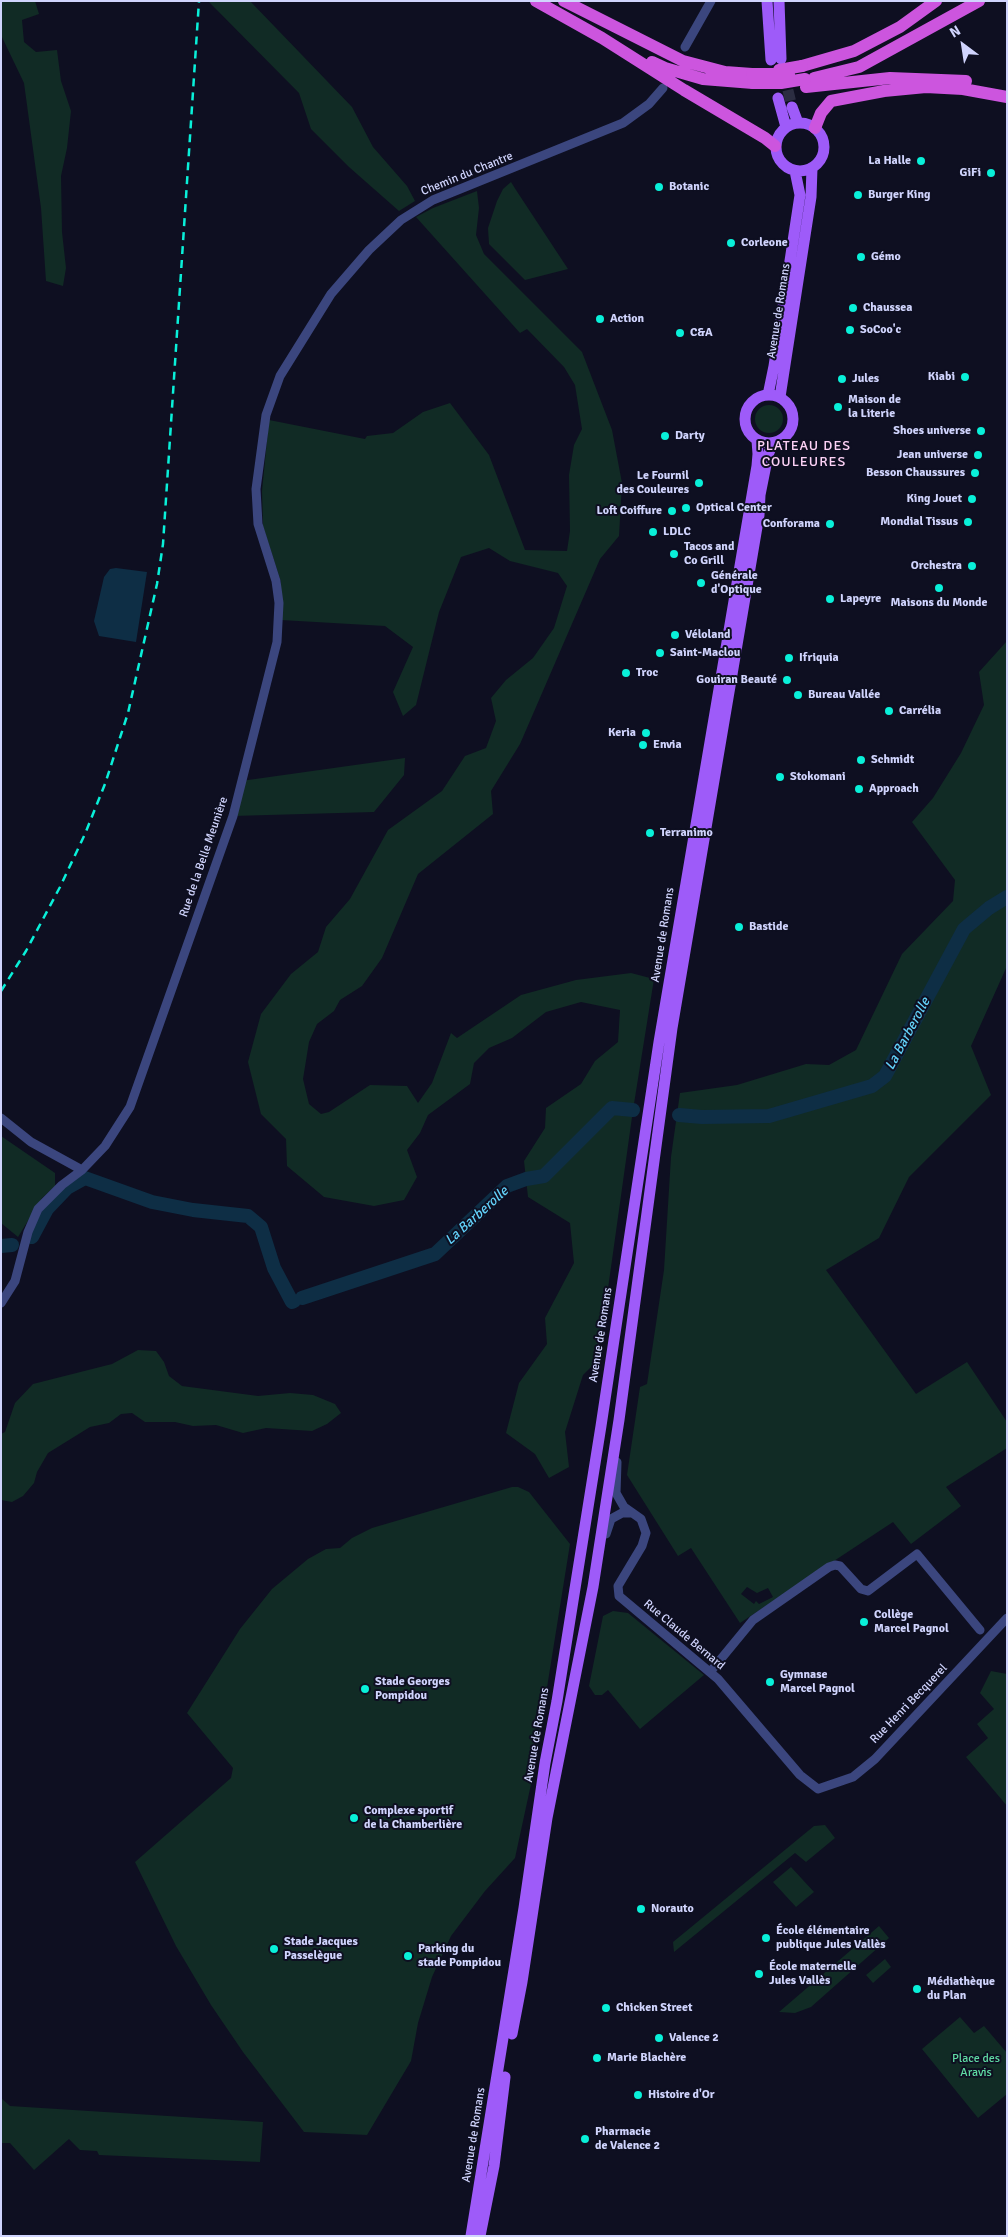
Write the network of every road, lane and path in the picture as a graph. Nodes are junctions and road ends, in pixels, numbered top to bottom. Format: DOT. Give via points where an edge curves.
graph roads {
  1 [pos="536,1"];
  2 [pos="564,1"];
  3 [pos="711,1"];
  4 [pos="767,1"];
  5 [pos="779,1"];
  6 [pos="936,1"];
  7 [pos="964,1"];
  8 [pos="979,1"];
  9 [pos="602,38"];
  10 [pos="685,47"];
  11 [pos="804,76"];
  12 [pos="753,82"];
  13 [pos="663,88"];
  14 [pos="1007,89"];
  15 [pos="1007,97"];
  16 [pos="778,98"];
  17 [pos="792,107"];
  18 [pos="798,123"];
  19 [pos="786,127"];
  20 [pos="815,128"];
  21 [pos="775,146"];
  22 [pos="812,168"];
  23 [pos="796,172"];
  24 [pos="280,376"];
  25 [pos="768,395"];
  26 [pos="780,397"];
  27 [pos="757,440"];
  28 [pos="773,443"];
  29 [pos="720,709"];
  30 [pos="717,729"];
  31 [pos="1,1118"];
  32 [pos="82,1170"];
  33 [pos="1,1303"];
  34 [pos="619,1420"];
  35 [pos="631,1513"];
  36 [pos="593,1587"];
  37 [pos="1007,1618"];
  38 [pos="980,1630"];
  39 [pos="711,1671"];
  40 [pos="818,1789"];
  41 [pos="471,2236"];
  42 [pos="480,2236"];
  1 -- 9 [label="highway"];
  2 -- 12 [label="highway" via="683,61"];
  3 -- 10 [label="street"];
  4 -- 5 [label="main road" via="776,59"];
  6 -- 11 [label="highway" via="900,27"];
  7 -- 11 [label="highway" via="870,53"];
  8 -- 11 [label="highway" via="859,67"];
  9 -- 12 [label="highway" via="665,68 703,80"];
  9 -- 21 [label="highway"];
  11 -- 12 [label="highway, bridge"];
  11 -- 14 [label="highway" via="939,78"];
  13 -- 24 [label="street, Chemin du Chantre" via="649,104 623,123 443,196 401,220 369,250 331,294"];
  15 -- 20 [label="highway" via="963,89 926,87 884,91 831,101"];
  16 -- 19 [label="main road"];
  17 -- 18 [label="main road"];
  18 -- 19 [label="main road"];
  18 -- 20 [label="main road"];
  19 -- 21 [label="main road"];
  20 -- 22 [label="main road" via="822,136 824,147 822,157"];
  21 -- 23 [label="main road" via="780,163"];
  22 -- 23 [label="main road"];
  22 -- 26 [label="main road, Avenue de Romans"];
  23 -- 25 [label="main road, Avenue de Romans" via="800,195"];
  24 -- 32 [label="street, Rue de la Belle Meunière" via="264,423 256,489 258,524 276,581 279,603 277,642 233,816 130,1107 105,1146"];
  25 -- 26 [label="main road"];
  25 -- 27 [label="main road, Avenue de Romans" via="753,401 746,413 746,425"];
  26 -- 28 [label="main road" via="792,412 793,425 787,436"];
  27 -- 28 [label="main road"];
  27 -- 29 [label="main road, Avenue de Romans" via="757,466"];
  28 -- 29 [label="main road, Avenue de Romans" via="760,495 759,515"];
  29 -- 30 [label="main road, Avenue de Romans"];
  30 -- 34 [label="main road, Avenue de Romans" via="672,1028"];
  30 -- 41 [label="main road, Avenue de Romans" via="660,1032 600,1435"];
  31 -- 32 [label="street" via="31,1142"];
  32 -- 33 [label="street, Rue de la Belle Meunière" via="62,1184 38,1209 28,1232 15,1281"];
  34 -- 35 [label="street, Rue Claude Bernard" via="616,1494"];
  34 -- 36 [label="main road, Avenue de Romans"];
  35 -- 36 [label="street" via="611,1519"];
  35 -- 39 [label="street, Rue Claude Bernard" via="644,1523 645,1538 618,1586 619,1596"];
  36 -- 42 [label="main road, Avenue de Romans" via="548,1818 494,2166"];
  37 -- 40 [label="street, Rue Henri Becquerel" via="874,1759 853,1777"];
  38 -- 39 [label="street" via="917,1554 868,1591 861,1589 840,1566 835,1565 753,1620"];
  39 -- 40 [label="street, Rue Claude Bernard" via="800,1775"];
}
